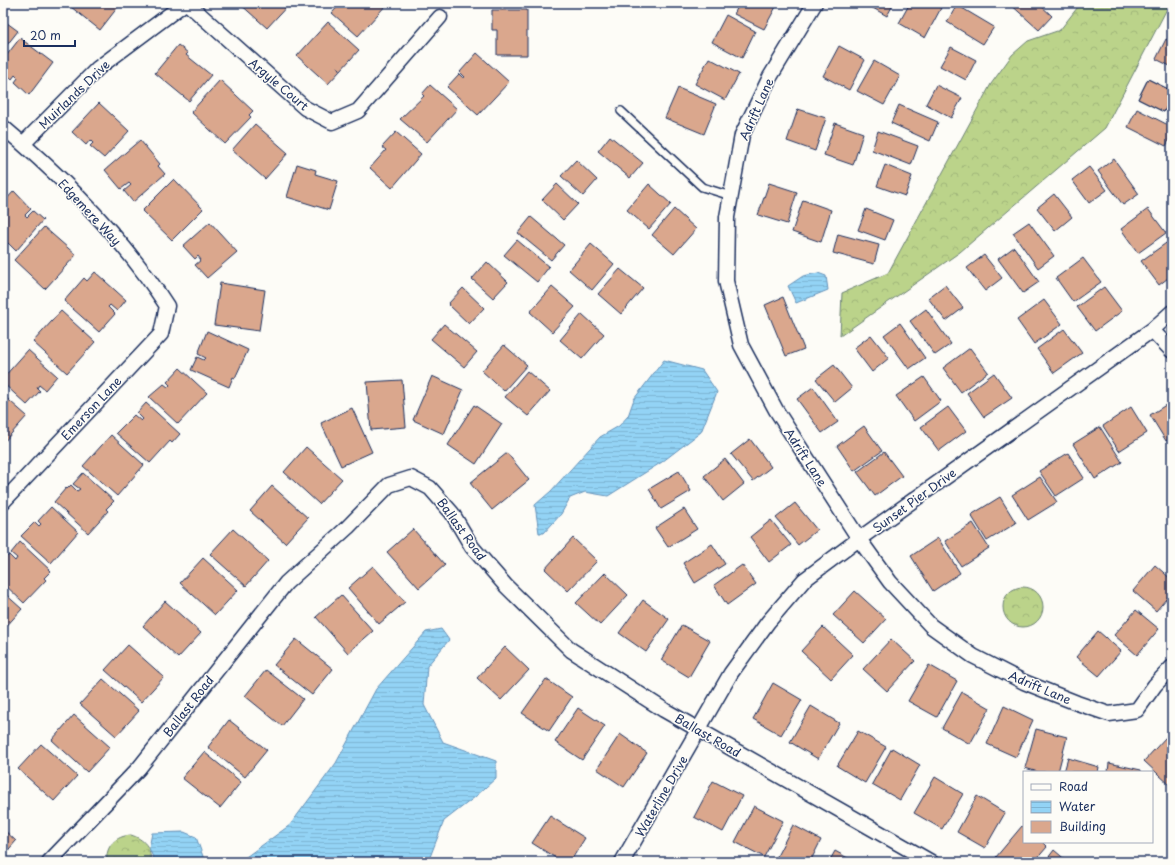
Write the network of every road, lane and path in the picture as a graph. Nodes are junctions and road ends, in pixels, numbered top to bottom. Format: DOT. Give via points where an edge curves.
graph roads {
  1 [pos="186,3"];
  2 [pos="815,3"];
  3 [pos="440,16"];
  4 [pos="621,111"];
  5 [pos="3,127"];
  6 [pos="23,144"];
  7 [pos="731,196"];
  8 [pos="167,306"];
  9 [pos="1172,312"];
  10 [pos="1152,330"];
  11 [pos="1172,351"];
  12 [pos="3,502"];
  13 [pos="859,539"];
  14 [pos="1172,667"];
  15 [pos="699,730"];
  16 [pos="49,862"];
  17 [pos="622,862"];
  18 [pos="931,862"];
  1 -- 3 [label="street, Argyle Court" via="305,108 332,122 358,110"];
  1 -- 6 [label="street, Muirlands Drive" via="98,68"];
  2 -- 7 [label="street, Adrift Lane" via="770,77 742,135"];
  4 -- 7 [label="lane" via="702,187"];
  5 -- 6 [label="street, Edgemere Way"];
  6 -- 8 [label="street, Edgemere Way" via="81,199 149,279"];
  7 -- 13 [label="street, Adrift Lane" via="727,217 726,281 741,346 776,410"];
  8 -- 12 [label="street, Emerson Lane" via="161,334"];
  9 -- 10 [label="street, Sunset Pier Drive"];
  10 -- 11 [label="street"];
  10 -- 13 [label="street, Sunset Pier Drive"];
  13 -- 14 [label="street, Adrift Lane" via="890,582 931,626 973,656 1024,682 1109,714 1137,710"];
  13 -- 15 [label="street, Sunset Pier Drive" via="804,580 768,622 731,673"];
  15 -- 16 [label="street, Ballast Road" via="571,650 506,586 472,547 452,513 430,488 411,478 389,486 286,583 139,768"];
  15 -- 17 [label="street, Waterline Drive"];
  15 -- 18 [label="street, Ballast Road"];
}
